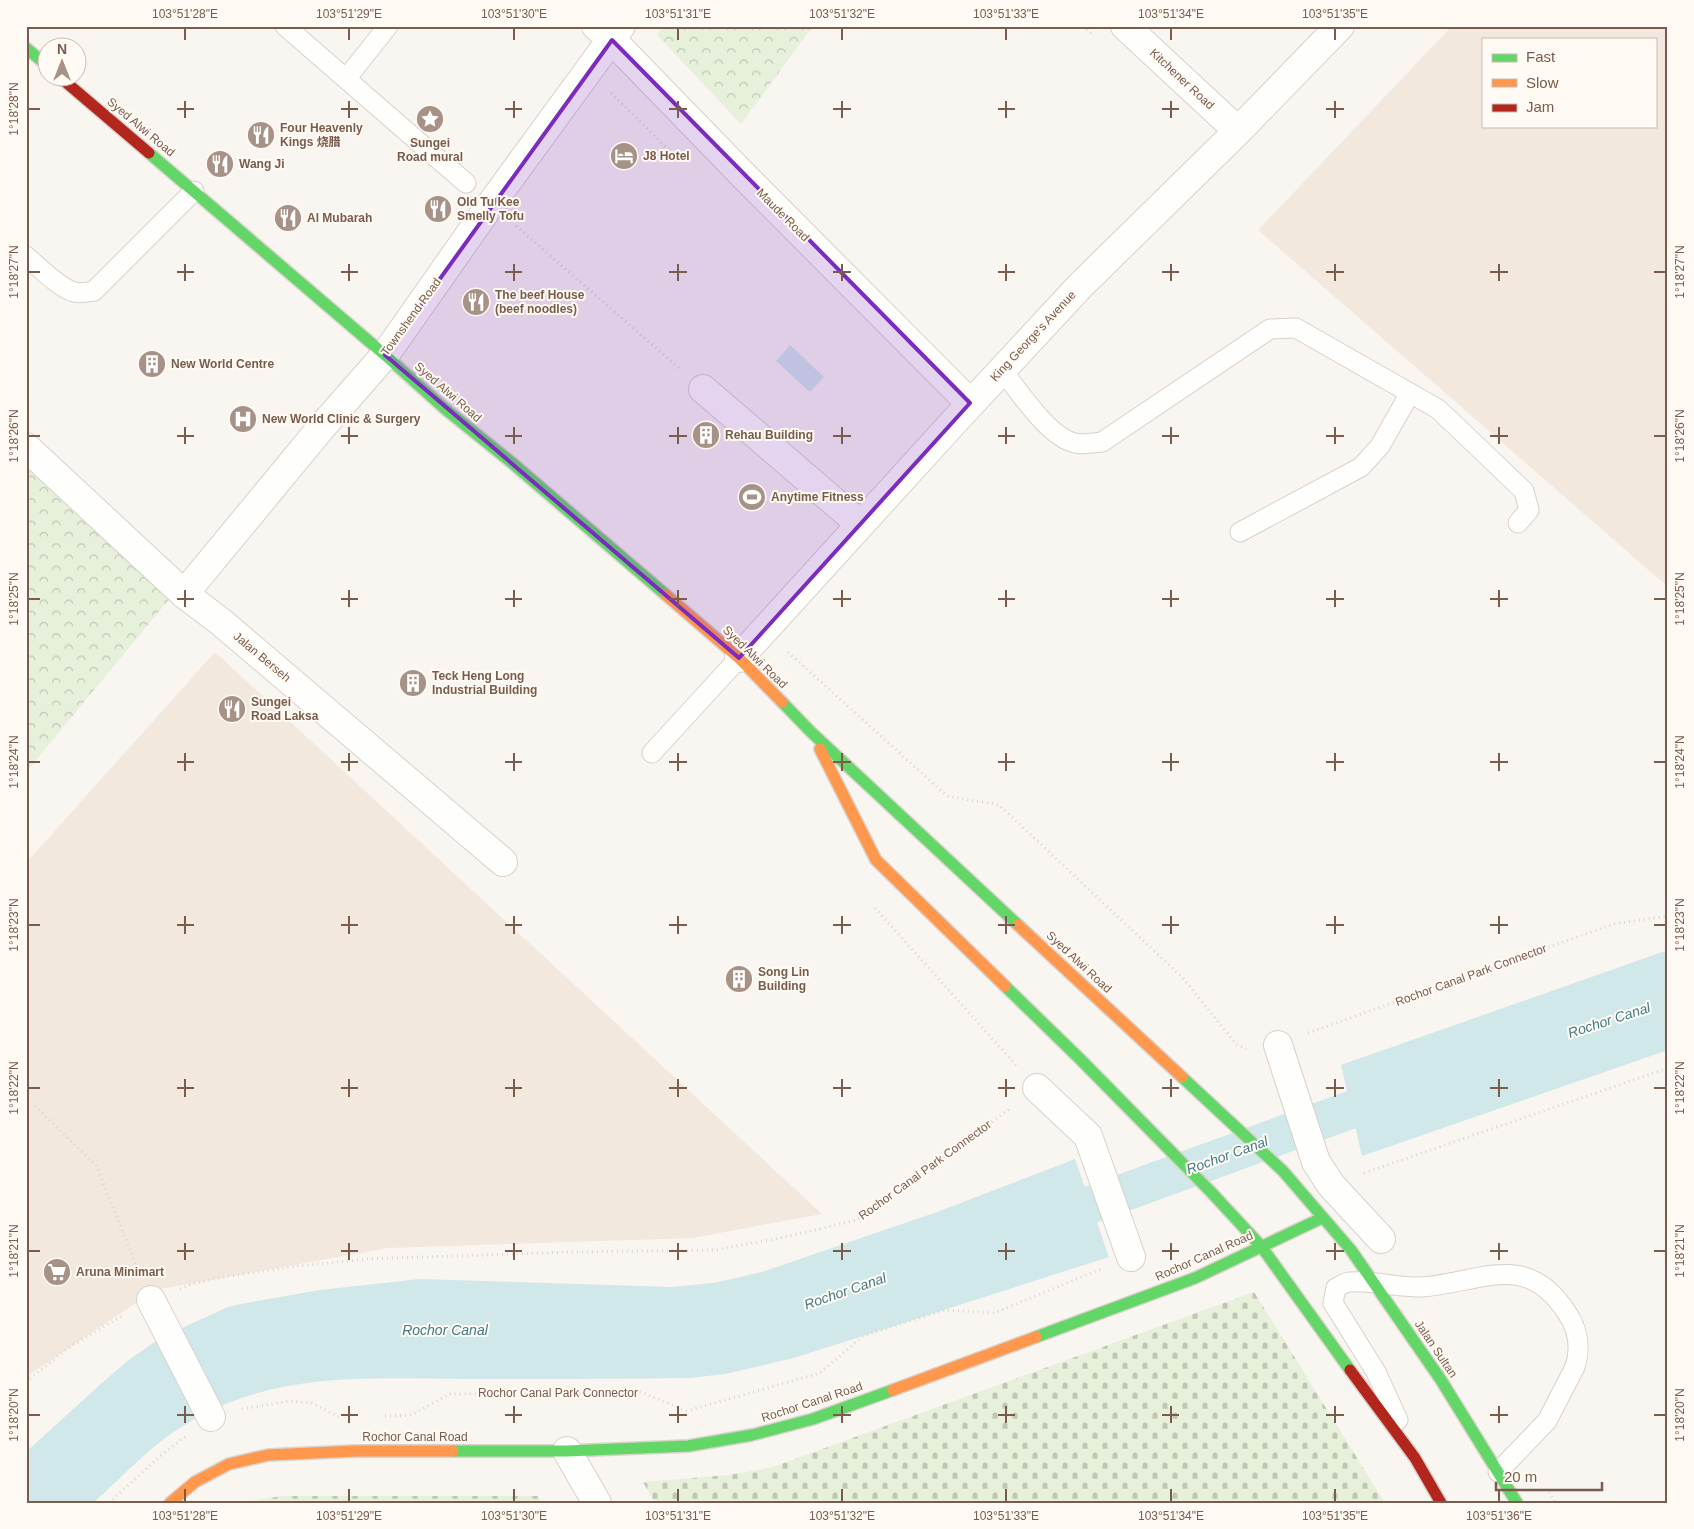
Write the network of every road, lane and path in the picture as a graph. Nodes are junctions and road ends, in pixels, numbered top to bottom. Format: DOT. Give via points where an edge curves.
graph roads {
  1 [pos="285,26"];
  2 [pos="388,26"];
  3 [pos="1124,26"];
  4 [pos="1340,26"];
  5 [pos="610,31"];
  6 [pos="26,48"];
  7 [pos="38,58"];
  8 [pos="346,79"];
  9 [pos="73,88"];
  10 [pos="1238,132"];
  11 [pos="466,183"];
  12 [pos="194,191"];
  13 [pos="491,204"];
  14 [pos="26,256"];
  15 [pos="385,355"];
  16 [pos="1002,370"];
  17 [pos="703,389"];
  18 [pos="1410,393"];
  19 [pos="970,403"];
  20 [pos="26,447"];
  21 [pos="1518,523"];
  22 [pos="860,524"];
  23 [pos="1240,532"];
  24 [pos="184,594"];
  25 [pos="764,630"];
  26 [pos="739,658"];
  27 [pos="811,732"];
  28 [pos="652,753"];
  29 [pos="503,862"];
  30 [pos="1668,916"];
  31 [pos="1281,1054"];
  32 [pos="1668,1068"];
  33 [pos="1037,1088"];
  34 [pos="35,1106"];
  35 [pos="1330,1185"];
  36 [pos="1322,1218"];
  37 [pos="1381,1239"];
  38 [pos="1127,1244"];
  39 [pos="1261,1246"];
  40 [pos="1374,1283"];
  41 [pos="150,1300"];
  42 [pos="26,1382"];
  43 [pos="209,1412"];
  44 [pos="384,1416"];
  45 [pos="348,1417"];
  46 [pos="567,1451"];
  47 [pos="1415,1458"];
  48 [pos="1498,1472"];
  49 [pos="109,1503"];
  50 [pos="170,1503"];
  51 [pos="597,1503"];
  52 [pos="1441,1503"];
  53 [pos="1517,1503"];
  1 -- 8 [label="lane"];
  2 -- 8 [label="lane"];
  3 -- 10 [label="street, Kitchener Road"];
  4 -- 10 [label="street, King George's Avenue"];
  5 -- 13 [label="street, Townshend Road"];
  5 -- 19 [label="street, Maude Road" via="742,174"];
  6 -- 7 [label="street"];
  8 -- 11 [label="lane"];
  9 -- 12 [label="street, Syed Alwi Road"];
  10 -- 16 [label="street, King George's Avenue" via="1080,286"];
  12 -- 14 [label="lane" via="94,291 74,292 64,287"];
  12 -- 15 [label="street, Syed Alwi Road"];
  13 -- 15 [label="street, Townshend Road"];
  13 -- 17 [label="path"];
  15 -- 24 [label="street, Townshend Road"];
  15 -- 26 [label="street, Syed Alwi Road"];
  16 -- 18 [label="lane" via="1050,429 1076,444 1102,442 1270,329 1296,328"];
  16 -- 19 [label="street, King George's Avenue"];
  17 -- 22 [label="street"];
  18 -- 21 [label="lane" via="1438,409 1524,491 1528,510"];
  18 -- 23 [label="lane" via="1380,446 1361,467"];
  19 -- 22 [label="street, King George's Avenue"];
  20 -- 24 [label="street, Jalan Berseh"];
  22 -- 25 [label="street, King George's Avenue"];
  24 -- 29 [label="street, Jalan Berseh"];
  25 -- 26 [label="street, King George's Avenue"];
  25 -- 31 [label="path, Rochor Canal Park Connector" via="947,796 1000,805 1183,978 1235,1043 1253,1053"];
  26 -- 27 [label="street, Syed Alwi Road"];
  26 -- 28 [label="lane"];
  27 -- 36 [label="street, Syed Alwi Road" via="1283,1170"];
  27 -- 39 [label="street, Syed Alwi Road" via="876,860 1080,1059"];
  30 -- 31 [label="path, Rochor Canal Park Connector" via="1614,924 1297,1037"];
  31 -- 35 [label="street" via="1316,1162"];
  32 -- 35 [label="path"];
  33 -- 38 [label="street" via="1088,1136"];
  33 -- 41 [label="path, Rochor Canal Park Connector" via="857,1220 786,1237 715,1250 368,1259 229,1276 191,1284"];
  34 -- 41 [label="path" via="96,1165"];
  35 -- 37 [label="street"];
  36 -- 39 [label="street, Rochor Canal Road"];
  36 -- 40 [label="street, Jalan Sultan" via="1351,1250"];
  38 -- 44 [label="path, Rochor Canal Park Connector" via="994,1313 945,1310 863,1336 820,1373 687,1411 641,1392 450,1394 411,1416"];
  39 -- 46 [label="street, Rochor Canal Road" via="1195,1278 813,1419 752,1435 688,1446"];
  39 -- 47 [label="street"];
  40 -- 47 [label="lane" via="1348,1282 1336,1288 1333,1303 1376,1372"];
  40 -- 48 [label="street, Jalan Sultan" via="1441,1380"];
  40 -- 48 [label="lane" via="1422,1287 1493,1274 1511,1274 1526,1277 1545,1287 1570,1317 1578,1338 1575,1367 1547,1421"];
  41 -- 42 [label="path, Rochor Canal Park Connector" via="68,1348"];
  41 -- 43 [label="street"];
  43 -- 45 [label="path" via="290,1401 312,1403 338,1417"];
  43 -- 49 [label="path"];
  46 -- 50 [label="street, Rochor Canal Road" via="356,1451 268,1455 229,1464 196,1482"];
  46 -- 51 [label="street"];
  47 -- 52 [label="street"];
  48 -- 53 [label="street, Jalan Sultan"];
}
